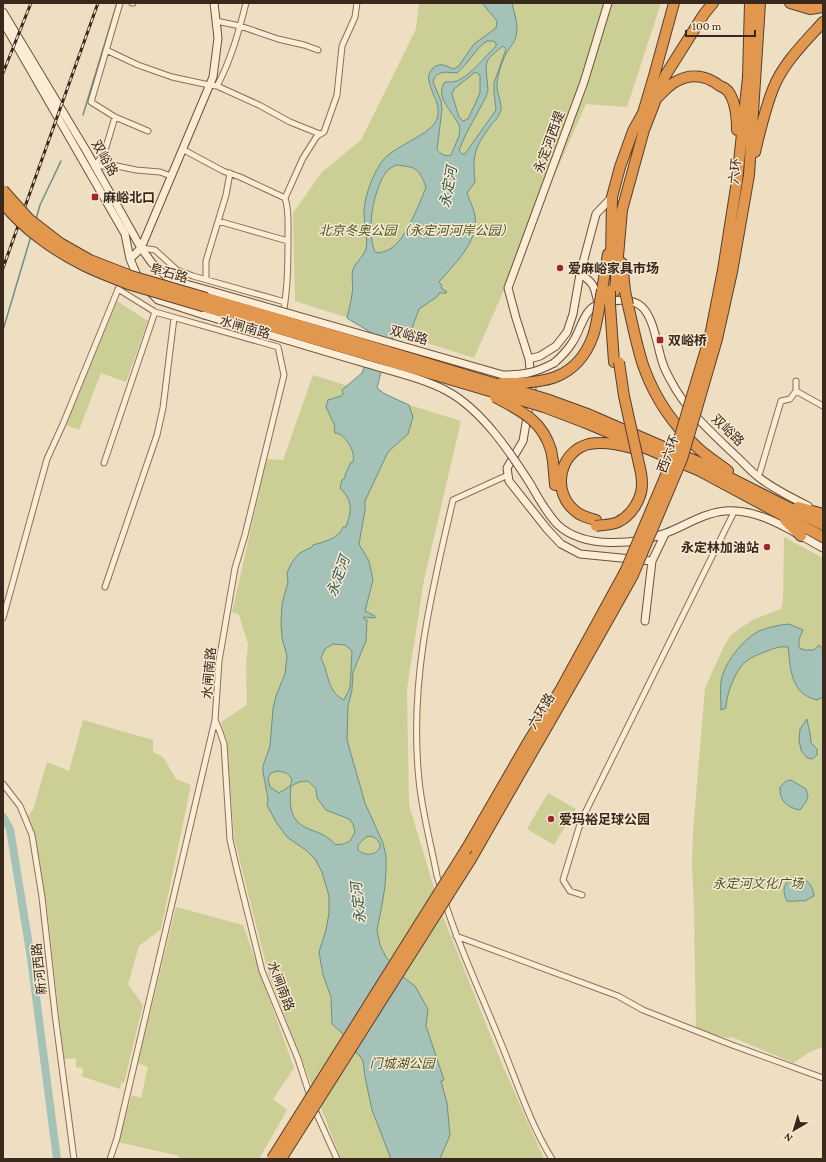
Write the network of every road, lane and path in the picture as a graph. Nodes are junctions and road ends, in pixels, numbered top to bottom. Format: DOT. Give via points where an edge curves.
graph roads {
  1 [pos="120,3"];
  2 [pos="214,3"];
  3 [pos="246,3"];
  4 [pos="357,3"];
  5 [pos="608,3"];
  6 [pos="674,3"];
  7 [pos="706,3"];
  8 [pos="713,3"];
  9 [pos="750,3"];
  10 [pos="760,3"];
  11 [pos="790,3"];
  12 [pos="823,7"];
  13 [pos="3,12"];
  14 [pos="216,21"];
  15 [pos="3,22"];
  16 [pos="823,22"];
  17 [pos="240,26"];
  18 [pos="106,50"];
  19 [pos="318,50"];
  20 [pos="209,85"];
  21 [pos="217,86"];
  22 [pos="655,100"];
  23 [pos="642,113"];
  24 [pos="115,117"];
  25 [pos="148,131"];
  26 [pos="320,134"];
  27 [pos="182,149"];
  28 [pos="94,166"];
  29 [pos="230,173"];
  30 [pos="749,175"];
  31 [pos="171,176"];
  32 [pos="737,181"];
  33 [pos="3,190"];
  34 [pos="285,198"];
  35 [pos="612,198"];
  36 [pos="3,203"];
  37 [pos="218,221"];
  38 [pos="615,240"];
  39 [pos="288,241"];
  40 [pos="141,248"];
  41 [pos="129,262"];
  42 [pos="126,271"];
  43 [pos="580,274"];
  44 [pos="206,279"];
  45 [pos="118,289"];
  46 [pos="613,291"];
  47 [pos="598,304"];
  48 [pos="285,307"];
  49 [pos="155,312"];
  50 [pos="174,318"];
  51 [pos="714,337"];
  52 [pos="285,339"];
  53 [pos="350,340"];
  54 [pos="335,346"];
  55 [pos="278,347"];
  56 [pos="529,359"];
  57 [pos="796,381"];
  58 [pos="483,385"];
  59 [pos="796,391"];
  60 [pos="823,406"];
  61 [pos="588,419"];
  62 [pos="663,455"];
  63 [pos="104,463"];
  64 [pos="508,475"];
  65 [pos="758,476"];
  66 [pos="749,487"];
  67 [pos="778,507"];
  68 [pos="734,512"];
  69 [pos="823,514"];
  70 [pos="596,523"];
  71 [pos="823,525"];
  72 [pos="665,534"];
  73 [pos="801,536"];
  74 [pos="823,537"];
  75 [pos="823,548"];
  76 [pos="652,561"];
  77 [pos="629,574"];
  78 [pos="105,586"];
  79 [pos="3,618"];
  80 [pos="645,621"];
  81 [pos="215,720"];
  82 [pos="3,784"];
  83 [pos="582,895"];
  84 [pos="456,936"];
  85 [pos="823,1078"];
  86 [pos="74,1159"];
  87 [pos="110,1159"];
  88 [pos="272,1159"];
  89 [pos="281,1159"];
  90 [pos="337,1159"];
  91 [pos="552,1159"];
  1 -- 18 [label="street"];
  2 -- 14 [label="street"];
  3 -- 17 [label="street"];
  4 -- 26 [label="street" via="355,17 342,46 337,95 324,132"];
  5 -- 56 [label="street, 永定河西堤" via="584,82 508,288"];
  6 -- 23 [label="highway"];
  7 -- 23 [label="highway" via="678,44"];
  8 -- 22 [label="highway" via="699,20 668,70"];
  9 -- 32 [label="highway, 六环" via="748,77"];
  10 -- 30 [label="highway, 六环"];
  11 -- 12 [label="highway" via="810,9"];
  13 -- 28 [label="street, 双峪路"];
  14 -- 17 [label="street"];
  14 -- 20 [label="street" via="218,38 213,77"];
  15 -- 41 [label="street, 双峪路" via="125,234"];
  16 -- 30 [label="highway" via="801,46 773,88"];
  17 -- 19 [label="street"];
  17 -- 21 [label="street"];
  18 -- 20 [label="street" via="172,77"];
  18 -- 24 [label="street" via="91,102"];
  20 -- 21 [label="street"];
  20 -- 27 [label="street"];
  21 -- 26 [label="street"];
  22 -- 32 [label="highway" via="675,82 689,76 712,80 727,90 734,104 737,119"];
  22 -- 38 [label="highway" via="632,170"];
  23 -- 35 [label="highway" via="620,167"];
  24 -- 25 [label="street"];
  24 -- 28 [label="street" via="104,154"];
  26 -- 34 [label="street" via="303,158"];
  27 -- 29 [label="street"];
  27 -- 31 [label="street"];
  28 -- 31 [label="street" via="118,166"];
  28 -- 40 [label="street, 双峪路"];
  29 -- 34 [label="street"];
  29 -- 37 [label="street"];
  30 -- 51 [label="highway, 六环" via="732,272"];
  31 -- 40 [label="street"];
  32 -- 51 [label="highway, 六环"];
  33 -- 53 [label="highway, 阜石路, bridge" via="29,219 60,243 90,260 132,276"];
  34 -- 39 [label="street" via="288,207"];
  35 -- 38 [label="highway"];
  35 -- 43 [label="street" via="596,214"];
  36 -- 54 [label="highway, 阜石路, bridge" via="24,225 56,250 86,267 128,284"];
  37 -- 39 [label="street"];
  37 -- 44 [label="street" via="206,261"];
  38 -- 46 [label="highway"];
  38 -- 46 [label="highway"];
  39 -- 48 [label="street"];
  40 -- 41 [label="street"];
  40 -- 44 [label="street" via="155,250 177,270"];
  40 -- 48 [label="street, 双峪路, bridge" via="167,277 211,291"];
  41 -- 52 [label="street, 双峪路, bridge" via="140,282 158,300"];
  42 -- 45 [label="street"];
  43 -- 47 [label="street" via="589,280"];
  43 -- 56 [label="street" via="567,332 556,346 540,356"];
  44 -- 48 [label="street"];
  45 -- 49 [label="street, 水闸南路"];
  45 -- 79 [label="street" via="47,458"];
  46 -- 58 [label="highway, bridge" via="586,349 568,370 546,381"];
  46 -- 66 [label="highway, bridge" via="628,305 644,367 652,387 673,420 699,449"];
  46 -- 70 [label="highway, bridge" via="617,362 642,486 640,497 626,516 608,525"];
  47 -- 48 [label="street, 双峪路, bridge" via="585,316 564,355 538,371 521,375 503,375"];
  47 -- 65 [label="street, 双峪路" via="622,300 642,306 650,318 663,363 683,401 707,428"];
  48 -- 53 [label="highway, bridge"];
  48 -- 55 [label="street"];
  49 -- 50 [label="street, 水闸南路"];
  49 -- 63 [label="street"];
  50 -- 55 [label="street, 水闸南路"];
  50 -- 78 [label="street" via="163,408 157,435"];
  51 -- 77 [label="highway, 西六环, bridge" via="682,459"];
  52 -- 54 [label="highway, bridge"];
  52 -- 72 [label="street, 双峪路, bridge" via="447,391 481,419 511,454 546,511 559,526 575,536 615,543 632,542"];
  53 -- 58 [label="highway, 双峪路, bridge"];
  54 -- 58 [label="highway, 双峪路, bridge"];
  55 -- 81 [label="street, 水闸南路" via="284,375 235,568 219,661"];
  56 -- 64 [label="street" via="532,388 527,423 523,441 507,468"];
  57 -- 59 [label="street"];
  58 -- 61 [label="highway, 双峪路, bridge" via="546,400"];
  58 -- 70 [label="highway, bridge" via="536,423 548,440 553,461 554,485 561,505 576,520 584,524"];
  59 -- 60 [label="street"];
  59 -- 65 [label="street" via="790,399 781,401"];
  61 -- 62 [label="highway, 双峪路"];
  61 -- 66 [label="highway, 双峪路" via="703,464"];
  62 -- 67 [label="highway, 双峪路"];
  62 -- 70 [label="highway" via="602,443 589,444 568,458 560,480 566,502 574,511"];
  64 -- 76 [label="street" via="509,481 561,544 580,554"];
  64 -- 84 [label="street" via="453,500 433,584 416,701 419,780 437,876"];
  65 -- 69 [label="street, 双峪路" via="782,493"];
  66 -- 67 [label="highway, 双峪路"];
  67 -- 69 [label="highway"];
  67 -- 71 [label="highway, 双峪路"];
  67 -- 73 [label="highway"];
  67 -- 74 [label="highway, 双峪路"];
  68 -- 72 [label="street" via="707,515"];
  68 -- 73 [label="street" via="765,518"];
  68 -- 83 [label="street" via="581,821 563,880 570,891"];
  72 -- 76 [label="street"];
  73 -- 75 [label="street"];
  76 -- 80 [label="street"];
  77 -- 88 [label="highway, bridge" via="467,848"];
  77 -- 89 [label="highway, 六环路, bridge" via="572,685 471,859"];
  81 -- 87 [label="street"];
  81 -- 90 [label="street, 水闸南路" via="224,744 230,840 262,971 298,1059 316,1115"];
  82 -- 86 [label="street, 新河西路" via="20,806 32,835"];
  84 -- 85 [label="street" via="618,996 643,1010"];
  84 -- 91 [label="street" via="541,1141"];
}
